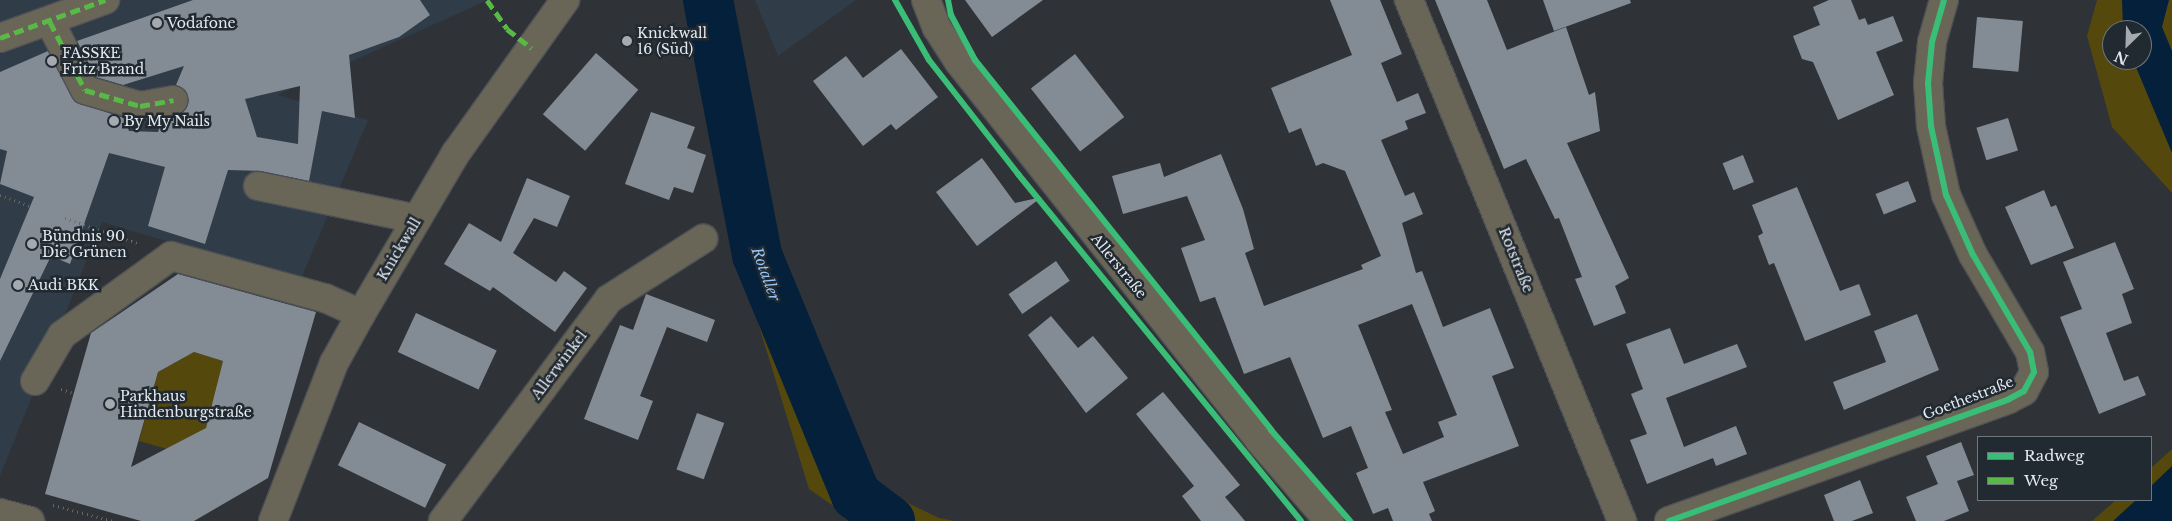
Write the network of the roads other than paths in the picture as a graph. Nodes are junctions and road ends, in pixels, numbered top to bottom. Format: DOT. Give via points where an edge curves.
graph roads {
  1 [pos="105,0"];
  2 [pos="565,0"];
  3 [pos="926,0"];
  4 [pos="1410,0"];
  5 [pos="1944,0"];
  6 [pos="50,22"];
  7 [pos="1,36"];
  8 [pos="173,100"];
  9 [pos="258,186"];
  10 [pos="417,219"];
  11 [pos="703,239"];
  12 [pos="361,314"];
  13 [pos="35,381"];
  14 [pos="0,512"];
  15 [pos="39,512"];
  16 [pos="273,521"];
  17 [pos="443,521"];
  18 [pos="1329,521"];
  19 [pos="1622,521"];
  20 [pos="1669,521"];
  1 -- 6 [label="street"];
  2 -- 10 [label="street, Knickwall" via="456,152"];
  3 -- 18 [label="street, Allerstraße" via="937,28 959,62 1242,418"];
  4 -- 19 [label="street, Rotstraße"];
  5 -- 20 [label="street, Goethestraße" via="1932,42 1928,83 1931,126 1946,195 1973,255 2030,352 2034,372 2024,391"];
  6 -- 7 [label="street"];
  6 -- 8 [label="street" via="85,90 140,106"];
  9 -- 10 [label="street"];
  10 -- 12 [label="street, Knickwall"];
  11 -- 17 [label="street, Allerwinkel" via="609,299"];
  12 -- 13 [label="street" via="325,298 171,256 62,335"];
  12 -- 16 [label="street, Knickwall" via="334,363"];
  14 -- 15 [label="street"];
}
